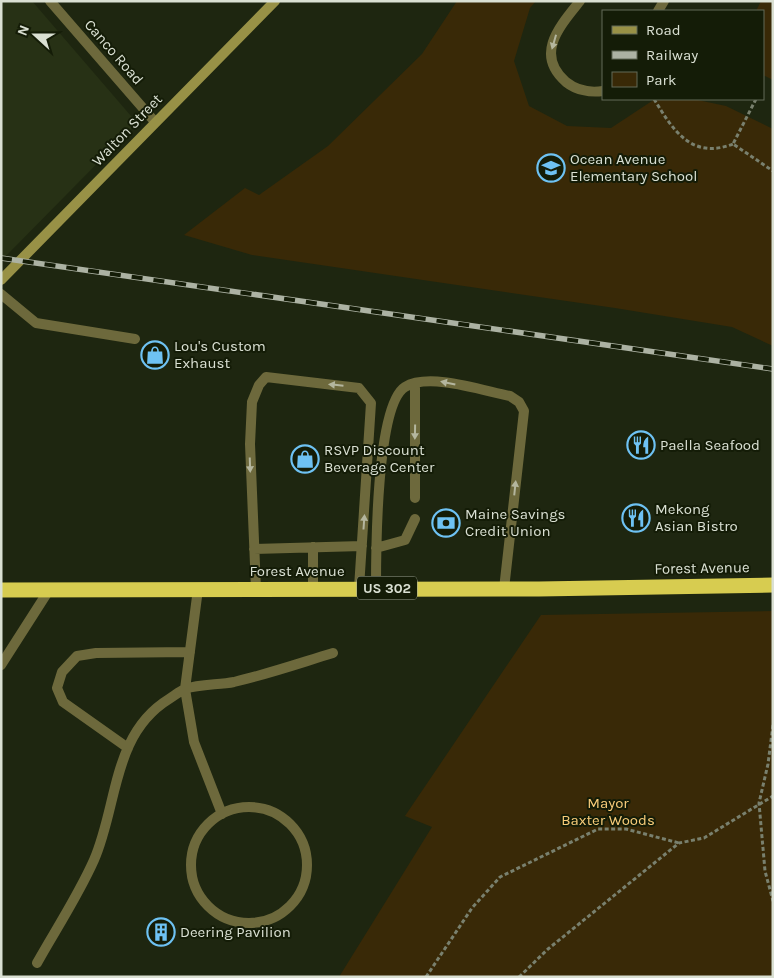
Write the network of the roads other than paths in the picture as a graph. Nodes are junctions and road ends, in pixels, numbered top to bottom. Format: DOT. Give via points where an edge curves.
graph roads {
  1 [pos="50,1"];
  2 [pos="275,1"];
  3 [pos="580,1"];
  4 [pos="602,91"];
  5 [pos="155,122"];
  6 [pos="1,280"];
  7 [pos="1,294"];
  8 [pos="135,339"];
  9 [pos="415,383"];
  10 [pos="415,498"];
  11 [pos="415,519"];
  12 [pos="362,546"];
  13 [pos="313,547"];
  14 [pos="376,548"];
  15 [pos="254,549"];
  16 [pos="773,585"];
  17 [pos="313,588"];
  18 [pos="359,588"];
  19 [pos="376,588"];
  20 [pos="1,589"];
  21 [pos="198,589"];
  22 [pos="256,589"];
  23 [pos="504,589"];
  24 [pos="49,590"];
  25 [pos="190,652"];
  26 [pos="333,652"];
  27 [pos="1,665"];
  28 [pos="185,690"];
  29 [pos="128,748"];
  30 [pos="222,814"];
  31 [pos="37,963"];
  1 -- 5 [label="street, Canco Road"];
  2 -- 5 [label="street, Walton Street"];
  3 -- 4 [label="street, one-way" via="558,29 550,59 558,74 570,85 587,92"];
  5 -- 6 [label="street, Walton Street"];
  7 -- 8 [label="street" via="36,323"];
  9 -- 10 [label="street, one-way"];
  9 -- 14 [label="street" via="396,395 389,416 376,507"];
  23 -- 9 [label="street, one-way" via="524,411 510,396 438,381"];
  11 -- 14 [label="street" via="405,540"];
  12 -- 13 [label="street"];
  12 -- 15 [label="street, one-way" via="371,402 359,388 266,377 258,385 252,402 250,444"];
  12 -- 18 [label="street"];
  13 -- 15 [label="street"];
  13 -- 17 [label="street"];
  14 -- 19 [label="street"];
  15 -- 22 [label="street"];
  16 -- 23 [label="highway, Forest Avenue / US 302"];
  17 -- 18 [label="highway, Forest Avenue / US 302"];
  17 -- 22 [label="highway, Forest Avenue / US 302"];
  18 -- 19 [label="highway, Forest Avenue / US 302"];
  19 -- 23 [label="highway, Forest Avenue / US 302"];
  20 -- 24 [label="highway, Forest Avenue / US 302"];
  21 -- 22 [label="highway, Forest Avenue / US 302"];
  21 -- 24 [label="highway, Forest Avenue / US 302"];
  21 -- 25 [label="street"];
  24 -- 27 [label="street"];
  25 -- 28 [label="street"];
  25 -- 29 [label="street" via="96,653 77,656 62,672 57,688 63,702"];
  26 -- 28 [label="street" via="270,673"];
  28 -- 29 [label="street" via="145,718"];
  28 -- 30 [label="street" via="194,742"];
  29 -- 31 [label="street" via="95,857"];
  30 -- 30 [label="street" via="203,830 194,846 191,864 194,884 204,902 238,922 258,922 277,916 293,903 304,885 305,847 297,831 284,818 268,810 250,806"];
}
